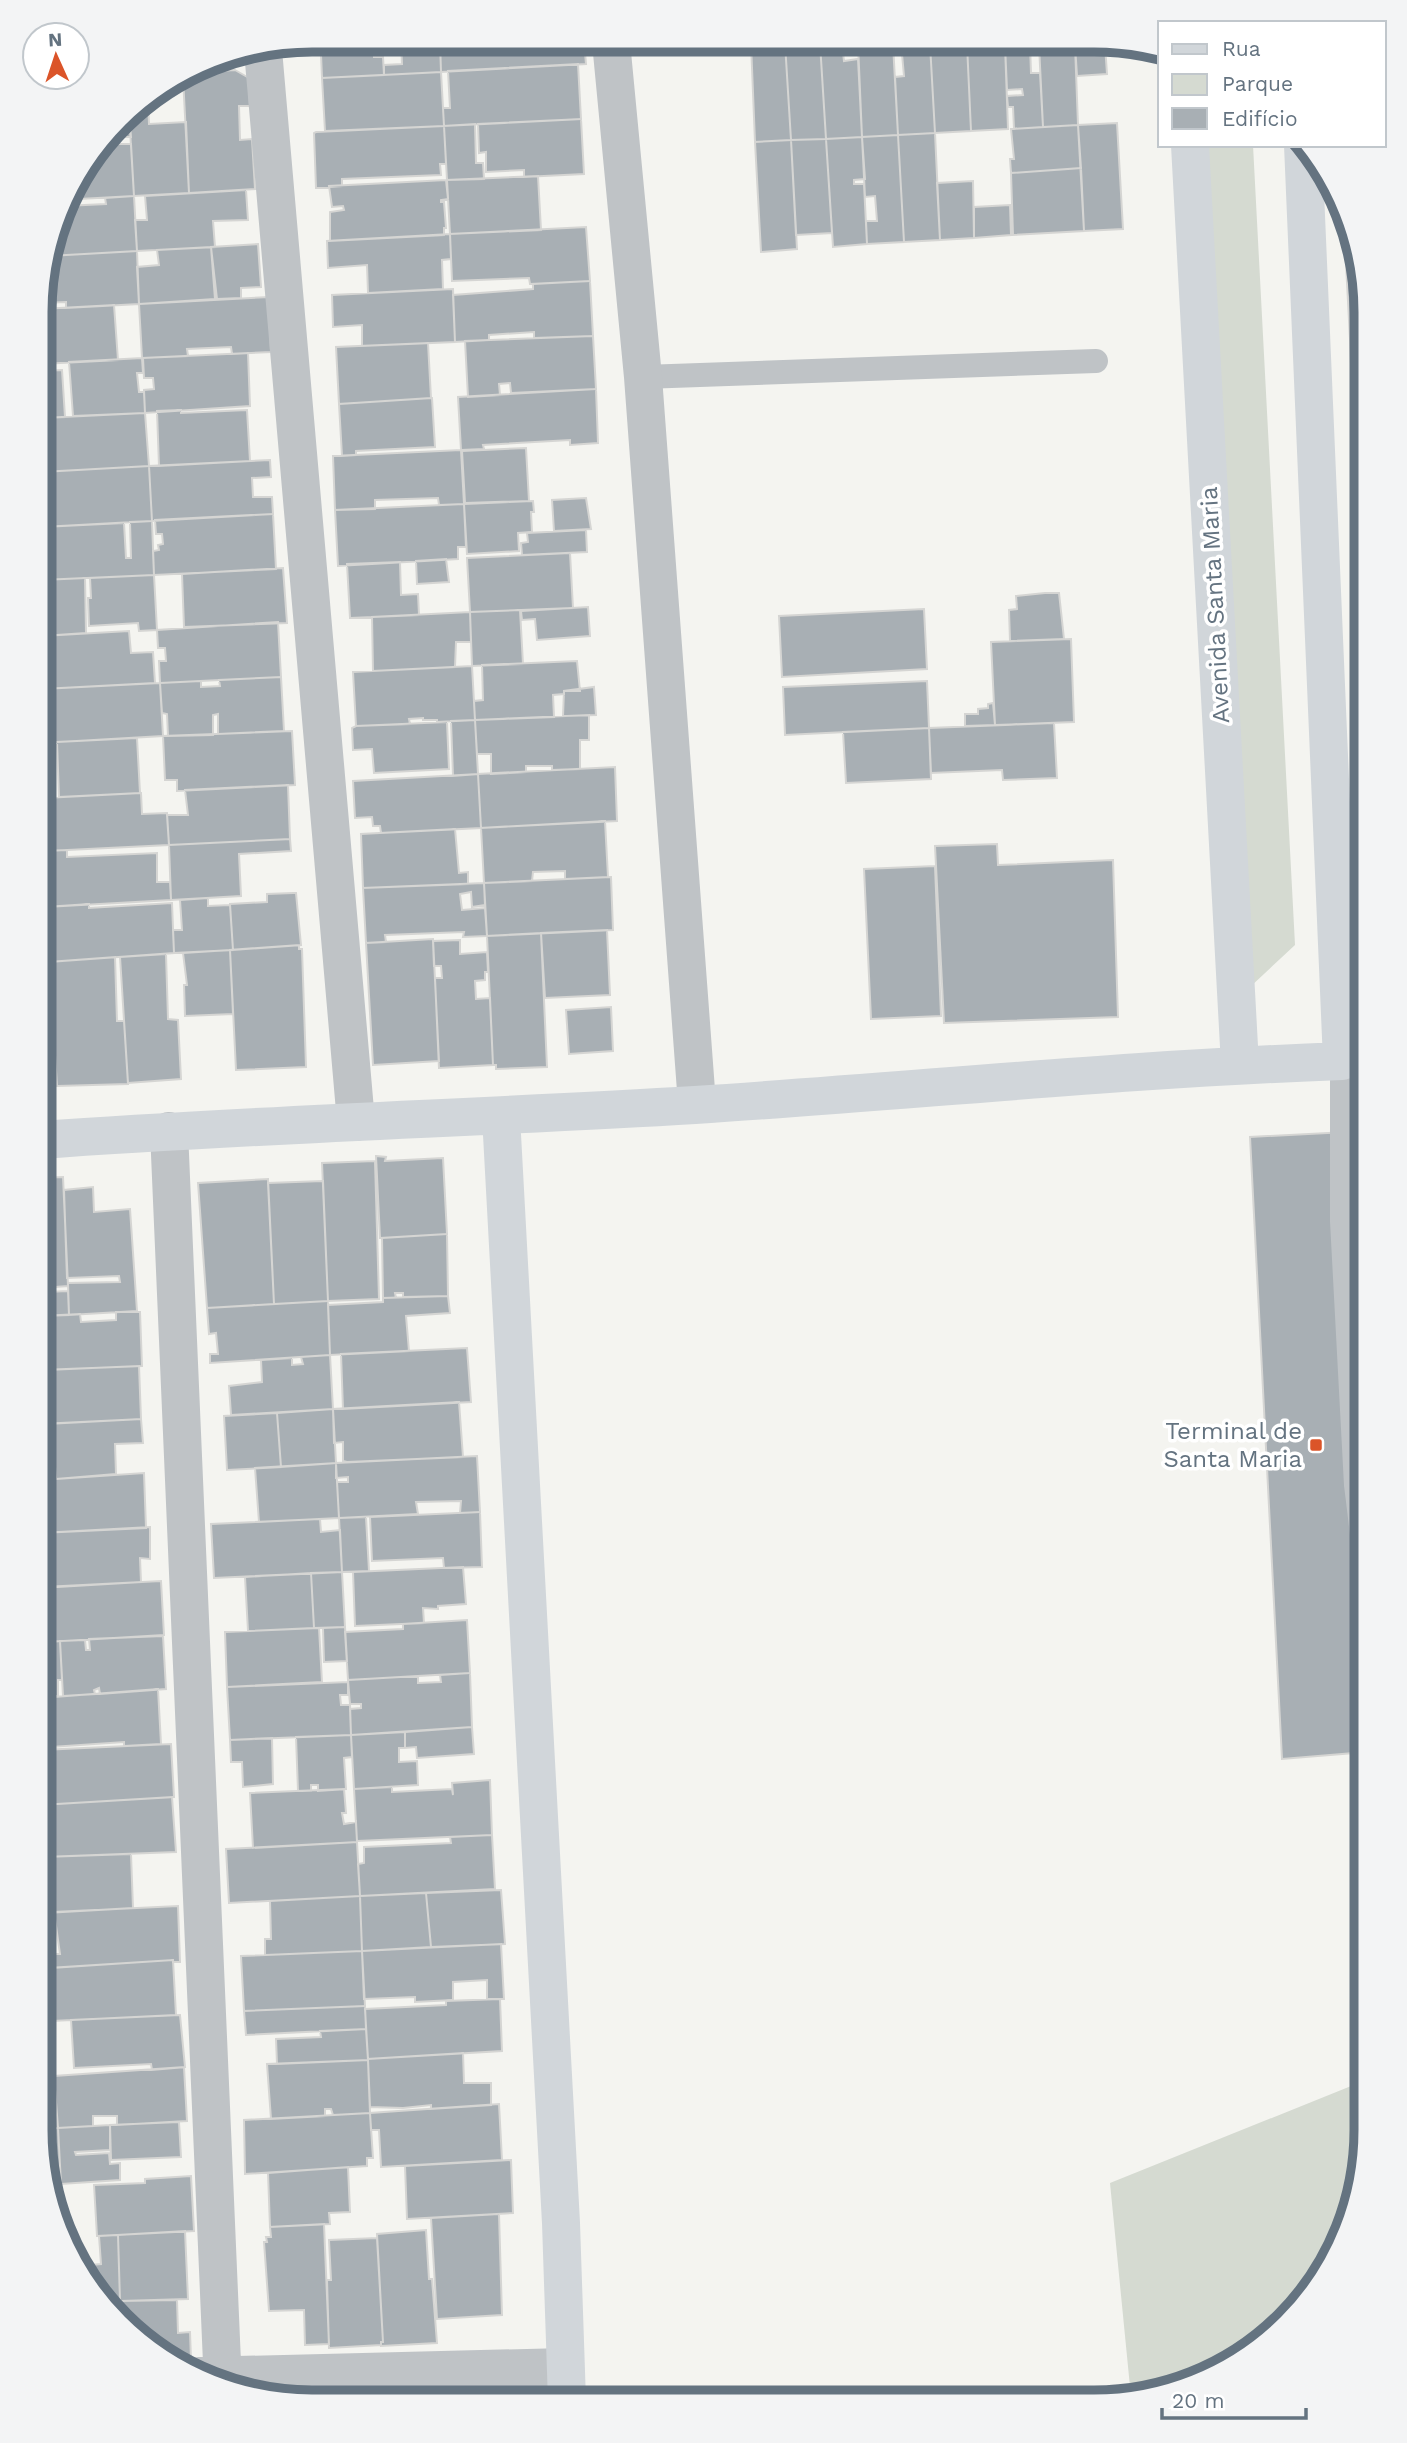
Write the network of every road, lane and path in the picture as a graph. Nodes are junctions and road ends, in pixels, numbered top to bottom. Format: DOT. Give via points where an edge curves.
graph roads {
  1 [pos="612,52"];
  2 [pos="264,58"];
  3 [pos="1190,147"];
  4 [pos="1304,158"];
  5 [pos="1096,361"];
  6 [pos="643,377"];
  7 [pos="1354,1061"];
  8 [pos="1240,1065"];
  9 [pos="696,1104"];
  10 [pos="501,1116"];
  11 [pos="356,1122"];
  12 [pos="169,1130"];
  13 [pos="52,1139"];
  14 [pos="1354,1389"];
  15 [pos="215,2372"];
  16 [pos="237,2379"];
  17 [pos="566,2384"];
  1 -- 6 [label="street"];
  2 -- 11 [label="street"];
  3 -- 8 [label="main road, Avenida Santa Maria"];
  4 -- 7 [label="main road"];
  5 -- 6 [label="lane"];
  6 -- 9 [label="street"];
  7 -- 8 [label="main road"];
  7 -- 14 [label="lane" via="1342,1221"];
  8 -- 9 [label="main road"];
  9 -- 10 [label="main road"];
  10 -- 11 [label="main road"];
  10 -- 17 [label="main road"];
  11 -- 12 [label="main road"];
  12 -- 13 [label="main road"];
  12 -- 15 [label="street"];
  16 -- 17 [label="street"];
}
